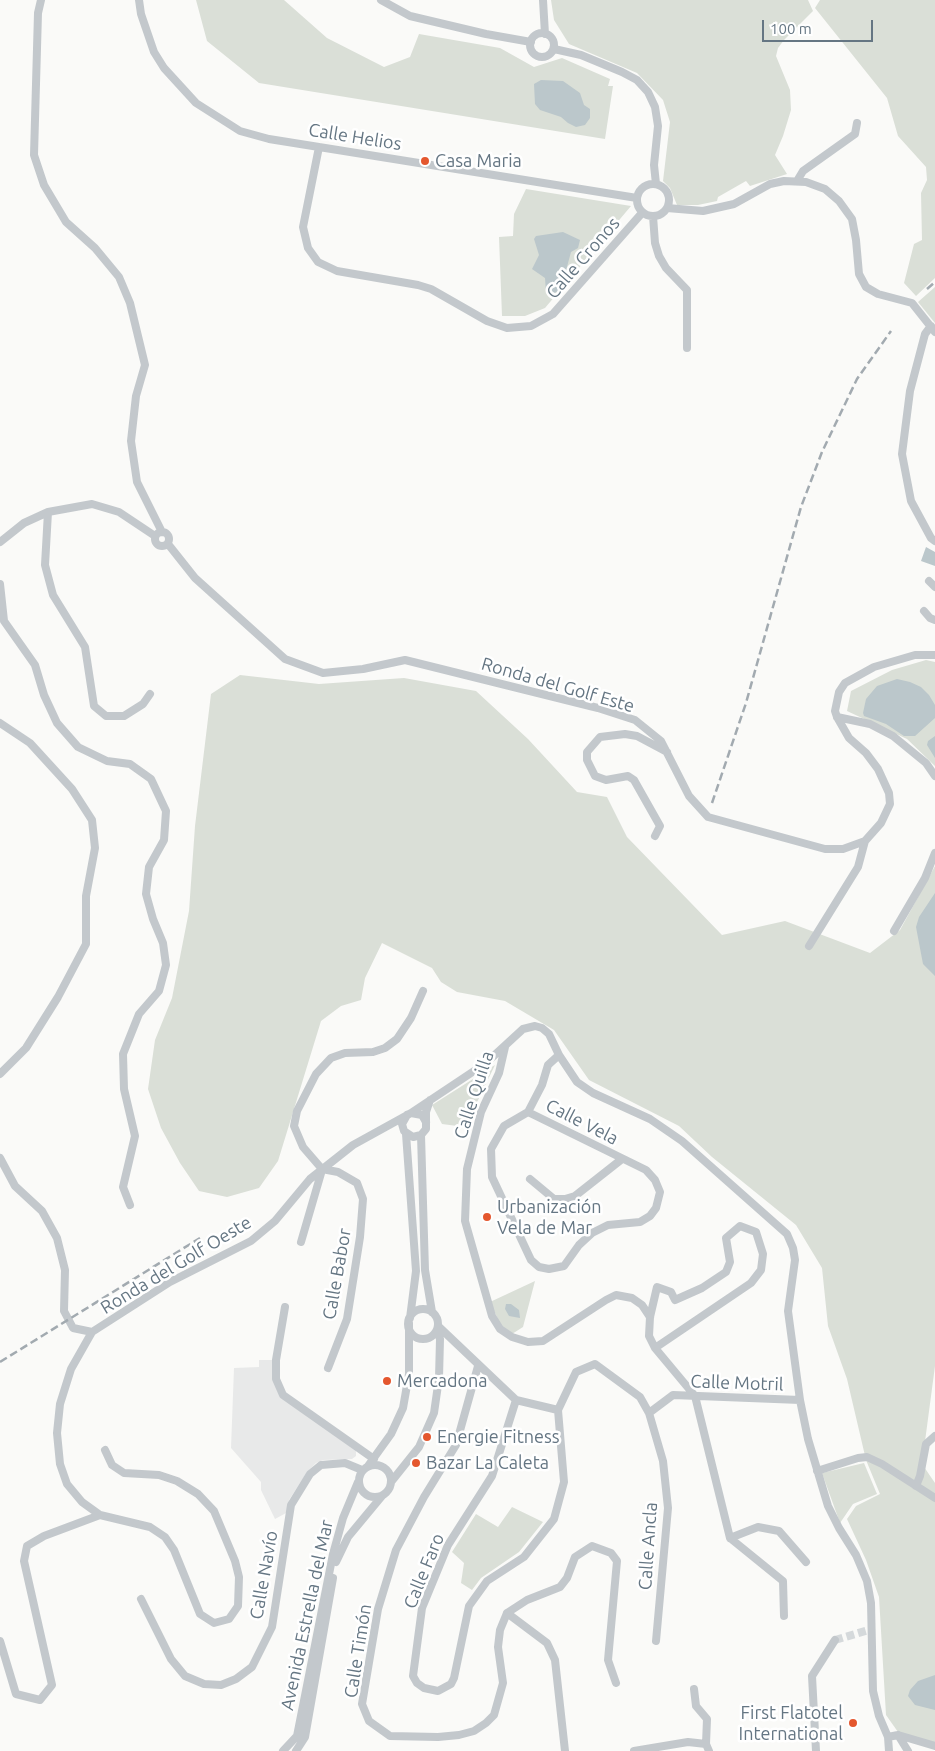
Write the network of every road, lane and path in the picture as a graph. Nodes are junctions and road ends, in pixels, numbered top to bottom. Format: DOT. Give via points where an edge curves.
graph roads {
  1 [pos="41,0"];
  2 [pos="139,0"];
  3 [pos="382,0"];
  4 [pos="542,0"];
  5 [pos="545,34"];
  6 [pos="531,42"];
  7 [pos="554,49"];
  8 [pos="857,123"];
  9 [pos="319,148"];
  10 [pos="797,181"];
  11 [pos="656,184"];
  12 [pos="636,198"];
  13 [pos="667,208"];
  14 [pos="642,213"];
  15 [pos="654,216"];
  16 [pos="933,329"];
  17 [pos="687,348"];
  18 [pos="48,512"];
  19 [pos="158,534"];
  20 [pos="935,541"];
  21 [pos="0,542"];
  22 [pos="168,544"];
  23 [pos="0,584"];
  24 [pos="924,611"];
  25 [pos="935,620"];
  26 [pos="935,655"];
  27 [pos="150,694"];
  28 [pos="836,717"];
  29 [pos="0,723"];
  30 [pos="666,752"];
  31 [pos="935,776"];
  32 [pos="655,836"];
  33 [pos="865,841"];
  34 [pos="935,852"];
  35 [pos="894,931"];
  36 [pos="809,946"];
  37 [pos="423,992"];
  38 [pos="505,1047"];
  39 [pos="559,1055"];
  40 [pos="0,1074"];
  41 [pos="430,1100"];
  42 [pos="528,1112"];
  43 [pos="409,1114"];
  44 [pos="426,1122"];
  45 [pos="386,1126"];
  46 [pos="404,1131"];
  47 [pos="421,1135"];
  48 [pos="0,1158"];
  49 [pos="622,1160"];
  50 [pos="322,1169"];
  51 [pos="530,1179"];
  52 [pos="130,1205"];
  53 [pos="301,1242"];
  54 [pos="285,1308"];
  55 [pos="432,1312"];
  56 [pos="650,1318"];
  57 [pos="409,1321"];
  58 [pos="438,1328"];
  59 [pos="92,1332"];
  60 [pos="655,1348"];
  61 [pos="478,1366"];
  62 [pos="328,1368"];
  63 [pos="695,1396"];
  64 [pos="516,1400"];
  65 [pos="800,1400"];
  66 [pos="558,1410"];
  67 [pos="649,1413"];
  68 [pos="935,1436"];
  69 [pos="105,1450"];
  70 [pos="374,1459"];
  71 [pos="365,1468"];
  72 [pos="817,1471"];
  73 [pos="358,1482"];
  74 [pos="391,1482"];
  75 [pos="916,1486"];
  76 [pos="382,1496"];
  77 [pos="935,1498"];
  78 [pos="100,1515"];
  79 [pos="730,1538"];
  80 [pos="806,1562"];
  81 [pos="141,1599"];
  82 [pos="507,1613"];
  83 [pos="784,1616"];
  84 [pos="835,1640"];
  85 [pos="0,1641"];
  86 [pos="656,1641"];
  87 [pos="616,1683"];
  88 [pos="694,1689"];
  89 [pos="898,1735"];
  90 [pos="888,1737"];
  91 [pos="935,1746"];
  92 [pos="708,1747"];
  93 [pos="282,1751"];
  94 [pos="296,1751"];
  95 [pos="565,1751"];
  96 [pos="634,1751"];
  97 [pos="816,1751"];
  98 [pos="889,1751"];
  99 [pos="908,1751"];
  1 -- 19 [label="street" via="34,154 44,185 66,222 95,248 119,277 130,304 145,365 136,396 132,446 137,482"];
  2 -- 9 [label="street, Calle Helios" via="154,52 179,87 196,103 240,131"];
  3 -- 6 [label="street" via="410,16"];
  4 -- 5 [label="street"];
  5 -- 6 [label="street" via="538,34"];
  5 -- 7 [label="street" via="554,41"];
  6 -- 7 [label="street" via="532,52 538,57 546,57"];
  7 -- 11 [label="street" via="622,72 637,80 648,92 658,126 654,165"];
  8 -- 10 [label="street" via="855,134 798,175"];
  9 -- 12 [label="street, Calle Helios"];
  9 -- 14 [label="street, Calle Cronos" via="302,226 308,248 318,262 337,271 431,289 487,321 507,328 531,326 562,307"];
  10 -- 13 [label="street" via="770,184 734,204 703,211"];
  10 -- 16 [label="street" via="825,189 852,219 859,274 866,288 912,303"];
  11 -- 12 [label="street" via="641,189"];
  11 -- 13 [label="street" via="668,194"];
  12 -- 14 [label="street"];
  13 -- 15 [label="street"];
  14 -- 15 [label="street"];
  15 -- 17 [label="street" via="659,256 687,290"];
  16 -- 20 [label="street" via="925,334 910,391 902,454 911,501"];
  18 -- 19 [label="street" via="92,504 119,512"];
  18 -- 21 [label="street" via="24,524"];
  18 -- 27 [label="street" via="45,565 53,594 85,647 94,706 106,716 124,716 143,704"];
  19 -- 22 [label="street" via="169,537"];
  19 -- 22 [label="street" via="155,542 158,546"];
  22 -- 30 [label="street, Ronda del Golf Este" via="195,578 284,659 323,673 405,660 415,662 635,720 661,741"];
  23 -- 52 [label="street" via="4,621 35,665 57,723 78,747 107,761 130,764 151,779 166,811 164,840 149,867 146,894 152,919 163,943 166,965 158,991 139,1014 123,1054 124,1089 135,1136 123,1187"];
  24 -- 25 [label="street"];
  26 -- 28 [label="street" via="915,655 858,674 839,692"];
  28 -- 31 [label="street" via="870,724 893,736"];
  28 -- 33 [label="street" via="849,738 878,769 889,793 887,814"];
  29 -- 40 [label="street" via="30,743 72,788 92,820 95,848 86,896 86,944 26,1048"];
  30 -- 32 [label="street" via="637,736 625,734 600,737 587,752 587,760 595,776 606,780 628,776 634,780 660,826"];
  30 -- 33 [label="street, Ronda del Golf Este" via="689,796 708,817 825,849 843,849"];
  33 -- 36 [label="street" via="858,867"];
  34 -- 35 [label="street" via="925,878"];
  37 -- 50 [label="street" via="397,1039 373,1052 330,1058 316,1074 297,1111 294,1126 303,1147"];
  38 -- 39 [label="street, Ronda del Golf Oeste" via="523,1029 535,1026 549,1034"];
  38 -- 41 [label="street, Ronda del Golf Oeste"];
  38 -- 56 [label="street, Calle Quilla" via="499,1072 480,1112 467,1169 465,1222 492,1316 500,1329 528,1342 543,1341 616,1295 632,1298 642,1305"];
  39 -- 42 [label="street, Calle Vela" via="548,1065"];
  39 -- 65 [label="street, Ronda del Golf Oeste" via="585,1088 650,1119 682,1141 787,1234 795,1260 788,1311"];
  41 -- 43 [label="street, Ronda del Golf Oeste"];
  41 -- 44 [label="street"];
  42 -- 49 [label="street, Calle Vela"];
  42 -- 49 [label="street, Calle Vela" via="504,1126 491,1149 492,1177 531,1260 539,1267 564,1266 592,1233 608,1225 640,1222 650,1216 660,1192 655,1180 646,1170"];
  43 -- 44 [label="street" via="418,1114"];
  43 -- 45 [label="street, Ronda del Golf Oeste"];
  43 -- 46 [label="street" via="403,1121"];
  44 -- 47 [label="street" via="426,1129"];
  45 -- 46 [label="street"];
  45 -- 50 [label="street, Ronda del Golf Oeste" via="353,1145"];
  46 -- 47 [label="street" via="413,1137"];
  46 -- 57 [label="street" via="416,1271"];
  47 -- 55 [label="street" via="425,1270"];
  48 -- 59 [label="street" via="15,1186 42,1211 57,1238 65,1270 64,1311 73,1328"];
  49 -- 51 [label="street, Calle Vela" via="575,1196 564,1200 554,1199"];
  50 -- 53 [label="street"];
  50 -- 59 [label="street, Ronda del Golf Oeste" via="251,1241 170,1282"];
  50 -- 62 [label="street, Calle Babor" via="338,1172 357,1183 363,1199 347,1319"];
  54 -- 70 [label="street" via="276,1360 276,1380 283,1395"];
  55 -- 57 [label="street" via="419,1310"];
  55 -- 58 [label="street" via="437,1318"];
  56 -- 60 [label="street" via="650,1336"];
  56 -- 60 [label="street" via="658,1287 671,1292 675,1300 702,1288 726,1272 730,1262 726,1238 740,1226 756,1232 763,1254 761,1270 751,1283"];
  57 -- 58 [label="street" via="411,1333 420,1338 430,1338"];
  57 -- 70 [label="street" via="409,1374 403,1408"];
  58 -- 61 [label="street"];
  58 -- 74 [label="street" via="439,1378 434,1413 419,1446"];
  59 -- 78 [label="street" via="71,1369 60,1404 57,1433 60,1464 68,1484 82,1502"];
  60 -- 63 [label="street"];
  61 -- 64 [label="street"];
  61 -- 82 [label="street, Calle Timón" via="456,1445 424,1497 394,1558 378,1609 362,1704 369,1721 390,1736 438,1737 474,1731 486,1723 494,1715 503,1683 498,1648 500,1630"];
  63 -- 65 [label="street, Calle Motril"];
  63 -- 67 [label="street, Calle Motril" via="673,1395"];
  63 -- 79 [label="street"];
  64 -- 66 [label="street"];
  64 -- 66 [label="street, Calle Faro" via="492,1476 448,1545 422,1608 412,1676 424,1688 438,1691 450,1684 469,1606 487,1581 524,1557 554,1519 564,1482"];
  65 -- 72 [label="street, Ronda del Golf Oeste"];
  66 -- 67 [label="street, Calle Ancla" via="576,1372 595,1364 640,1397"];
  67 -- 86 [label="street, Calle Ancla" via="663,1461 668,1508"];
  68 -- 75 [label="street" via="926,1444"];
  69 -- 78 [label="street" via="112,1465 124,1473 159,1475 176,1481 198,1494 214,1511 239,1577 238,1606 234,1614 214,1623 200,1614 174,1550 165,1537 150,1527"];
  70 -- 71 [label="street"];
  71 -- 73 [label="street"];
  71 -- 74 [label="street" via="373,1465 384,1468"];
  71 -- 81 [label="street, Calle Navío" via="345,1463 321,1465 310,1474 291,1505 272,1627 252,1667 236,1679 221,1685 204,1684 185,1676 171,1659"];
  72 -- 75 [label="street" via="867,1457"];
  72 -- 90 [label="street, Ronda del Golf Oeste" via="828,1506 867,1581 871,1603 874,1691"];
  73 -- 76 [label="street" via="366,1496"];
  73 -- 93 [label="street, Avenida Estrella del Mar" via="333,1554 297,1736"];
  74 -- 76 [label="street"];
  75 -- 77 [label="street"];
  76 -- 94 [label="street, Avenida Estrella del Mar" via="337,1555 305,1736"];
  78 -- 85 [label="street" via="44,1536 27,1546 24,1561 52,1685 40,1700 16,1694"];
  79 -- 80 [label="street" via="758,1527 779,1531"];
  79 -- 83 [label="street" via="783,1580"];
  82 -- 87 [label="street" via="527,1600 560,1587 575,1557 584,1549 592,1546 611,1553 617,1561 608,1660"];
  82 -- 95 [label="street" via="547,1643 555,1660"];
  84 -- 97 [label="street" via="812,1676"];
  88 -- 92 [label="street" via="696,1706 707,1719"];
  89 -- 90 [label="street"];
  89 -- 91 [label="street"];
  89 -- 99 [label="street"];
  90 -- 98 [label="street, Ronda del Golf Oeste"];
  92 -- 96 [label="street" via="688,1742"];
}
